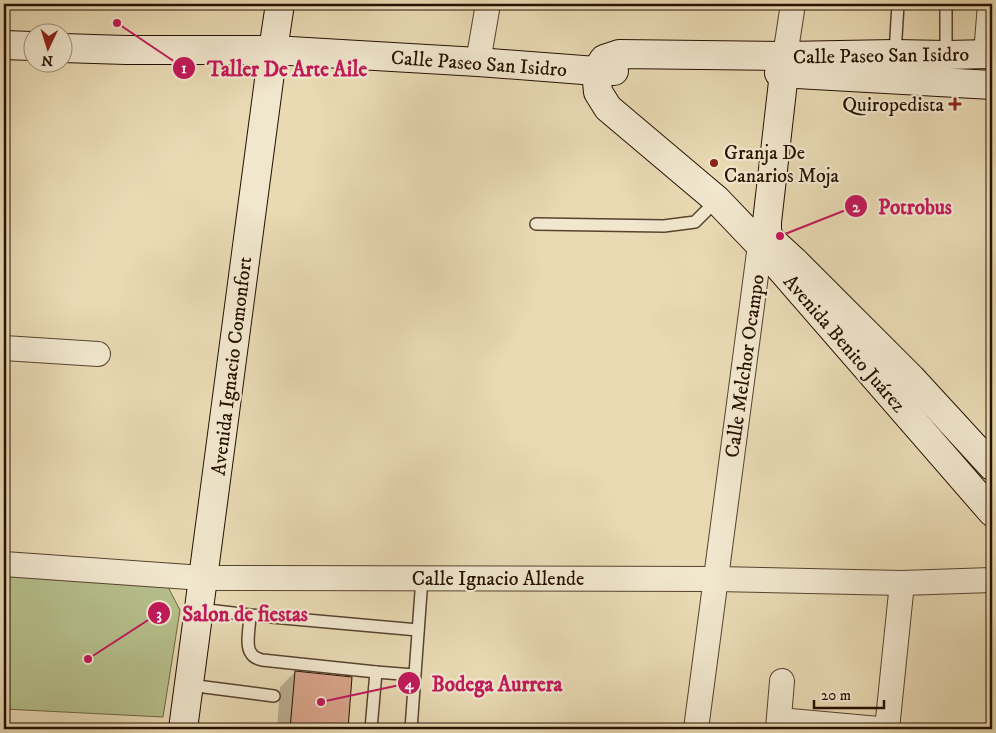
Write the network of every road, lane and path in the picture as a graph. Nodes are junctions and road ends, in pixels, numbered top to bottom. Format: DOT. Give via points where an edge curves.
graph roads {
  1 [pos="280,4"];
  2 [pos="488,4"];
  3 [pos="793,4"];
  4 [pos="898,4"];
  5 [pos="946,4"];
  6 [pos="990,4"];
  7 [pos="4,45"];
  8 [pos="22,46"];
  9 [pos="72,48"];
  10 [pos="273,50"];
  11 [pos="895,54"];
  12 [pos="989,54"];
  13 [pos="946,55"];
  14 [pos="478,62"];
  15 [pos="785,65"];
  16 [pos="528,66"];
  17 [pos="596,71"];
  18 [pos="992,85"];
  19 [pos="608,108"];
  20 [pos="716,200"];
  21 [pos="536,224"];
  22 [pos="764,234"];
  23 [pos="4,348"];
  24 [pos="98,354"];
  25 [pos="992,466"];
  26 [pos="992,512"];
  27 [pos="4,564"];
  28 [pos="204,578"];
  29 [pos="422,578"];
  30 [pos="716,579"];
  31 [pos="992,580"];
  32 [pos="902,583"];
  33 [pos="199,609"];
  34 [pos="250,615"];
  35 [pos="418,630"];
  36 [pos="376,672"];
  37 [pos="414,675"];
  38 [pos="782,681"];
  39 [pos="189,685"];
  40 [pos="274,696"];
  41 [pos="778,724"];
  42 [pos="182,729"];
  43 [pos="371,729"];
  44 [pos="411,729"];
  45 [pos="696,729"];
  46 [pos="879,729"];
  47 [pos="887,729"];
  1 -- 10 [label="main road, Avenida Ignacio Comonfort"];
  2 -- 14 [label="street"];
  3 -- 15 [label="street, Calle Melchor Ocampo"];
  4 -- 11 [label="lane"];
  5 -- 13 [label="lane"];
  6 -- 12 [label="street"];
  7 -- 8 [label="main road"];
  9 -- 10 [label="main road, Calle Paseo San Isidro"];
  10 -- 14 [label="main road, Calle Paseo San Isidro"];
  10 -- 28 [label="main road, Avenida Ignacio Comonfort"];
  11 -- 13 [label="main road, Calle Paseo San Isidro"];
  11 -- 15 [label="main road, Calle Paseo San Isidro"];
  12 -- 13 [label="main road, Calle Paseo San Isidro"];
  14 -- 16 [label="main road, Calle Paseo San Isidro"];
  15 -- 17 [label="main road, Calle Paseo San Isidro"];
  15 -- 18 [label="main road, Calle Paseo San Isidro"];
  15 -- 22 [label="main road, Calle Melchor Ocampo"];
  16 -- 17 [label="main road, Calle Paseo San Isidro"];
  16 -- 19 [label="main road" via="574,85"];
  17 -- 19 [label="main road, Avenida Benito Juárez" via="598,92"];
  19 -- 20 [label="main road, Avenida Benito Juárez"];
  20 -- 21 [label="lane" via="695,222 664,226"];
  20 -- 22 [label="main road, Avenida Benito Juárez"];
  22 -- 25 [label="main road, Avenida Benito Juárez" via="768,232 770,239 911,378"];
  22 -- 26 [label="main road, Avenida Benito Juárez"];
  22 -- 30 [label="street, Calle Melchor Ocampo"];
  23 -- 24 [label="street"];
  27 -- 28 [label="street, Calle Ignacio Allende"];
  28 -- 29 [label="street, Calle Ignacio Allende"];
  28 -- 33 [label="main road, Avenida Ignacio Comonfort"];
  29 -- 30 [label="street, Calle Ignacio Allende"];
  29 -- 35 [label="lane"];
  30 -- 32 [label="street, Calle Ignacio Allende"];
  30 -- 45 [label="street, Calle Melchor Ocampo"];
  31 -- 32 [label="street, Calle Ignacio Allende"];
  32 -- 47 [label="street"];
  33 -- 34 [label="lane"];
  33 -- 39 [label="main road, Avenida Ignacio Comonfort"];
  34 -- 35 [label="lane"];
  34 -- 36 [label="lane" via="249,649 251,654 262,660"];
  35 -- 37 [label="lane"];
  36 -- 37 [label="lane"];
  36 -- 43 [label="lane"];
  37 -- 44 [label="lane"];
  38 -- 41 [label="street"];
  39 -- 40 [label="lane"];
  39 -- 42 [label="main road, Avenida Ignacio Comonfort"];
  41 -- 46 [label="street"];
}
